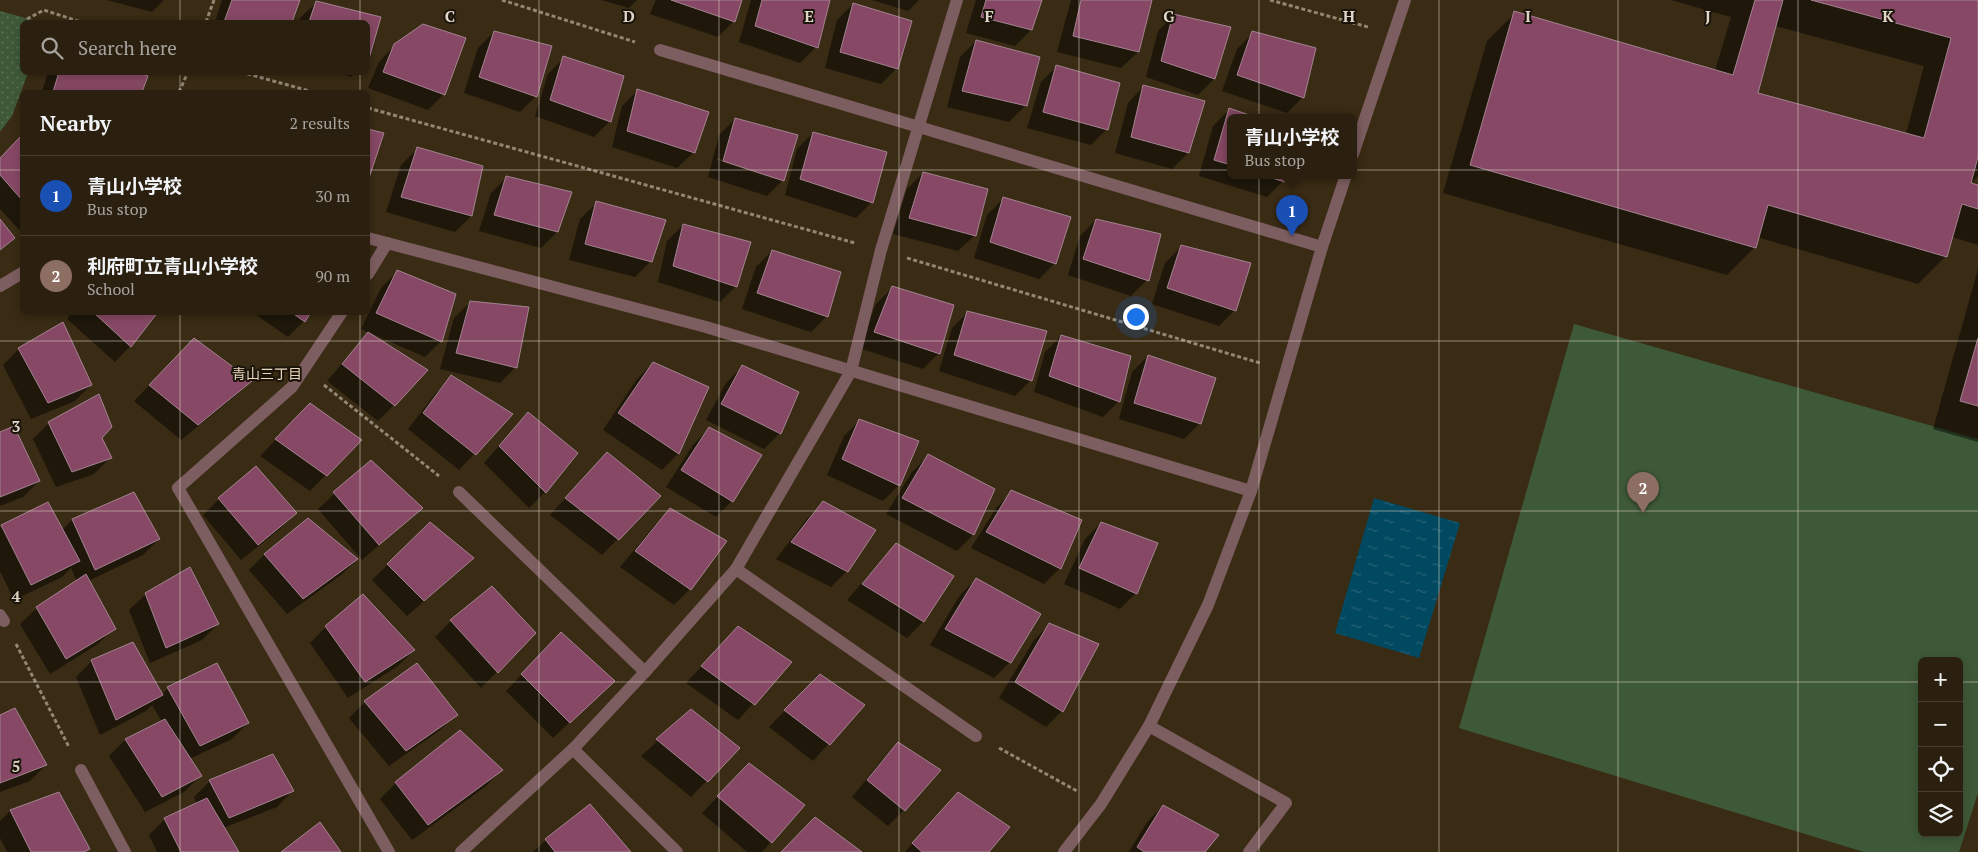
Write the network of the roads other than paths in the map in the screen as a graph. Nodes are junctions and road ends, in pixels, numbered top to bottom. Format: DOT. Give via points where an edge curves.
graph roads {
  1 [pos="957,0"];
  2 [pos="1405,0"];
  3 [pos="660,50"];
  4 [pos="918,127"];
  5 [pos="1357,142"];
  6 [pos="1345,179"];
  7 [pos="370,239"];
  8 [pos="387,244"];
  9 [pos="1322,247"];
  10 [pos="370,271"];
  11 [pos="20,274"];
  12 [pos="0,286"];
  13 [pos="340,315"];
  14 [pos="851,371"];
  15 [pos="1251,491"];
  16 [pos="459,492"];
  17 [pos="736,569"];
  18 [pos="646,672"];
  19 [pos="1149,726"];
  20 [pos="976,736"];
  21 [pos="573,749"];
  22 [pos="81,770"];
  23 [pos="124,852"];
  24 [pos="388,852"];
  25 [pos="460,852"];
  26 [pos="677,852"];
  27 [pos="1064,852"];
  28 [pos="1250,852"];
  1 -- 4 [label="street"];
  2 -- 5 [label="street"];
  3 -- 4 [label="street"];
  4 -- 9 [label="street"];
  4 -- 14 [label="street" via="881,250"];
  6 -- 9 [label="street"];
  7 -- 8 [label="street"];
  8 -- 10 [label="street"];
  8 -- 14 [label="street" via="706,328"];
  9 -- 15 [label="street"];
  11 -- 12 [label="street"];
  13 -- 24 [label="street" via="292,387 178,488"];
  14 -- 15 [label="street"];
  14 -- 17 [label="street"];
  15 -- 19 [label="street" via="1208,605"];
  16 -- 18 [label="street"];
  17 -- 18 [label="street"];
  17 -- 20 [label="street"];
  18 -- 21 [label="street"];
  19 -- 27 [label="street" via="1101,804"];
  19 -- 28 [label="street" via="1286,803"];
  21 -- 25 [label="street"];
  21 -- 26 [label="street"];
  22 -- 23 [label="street"];
}
